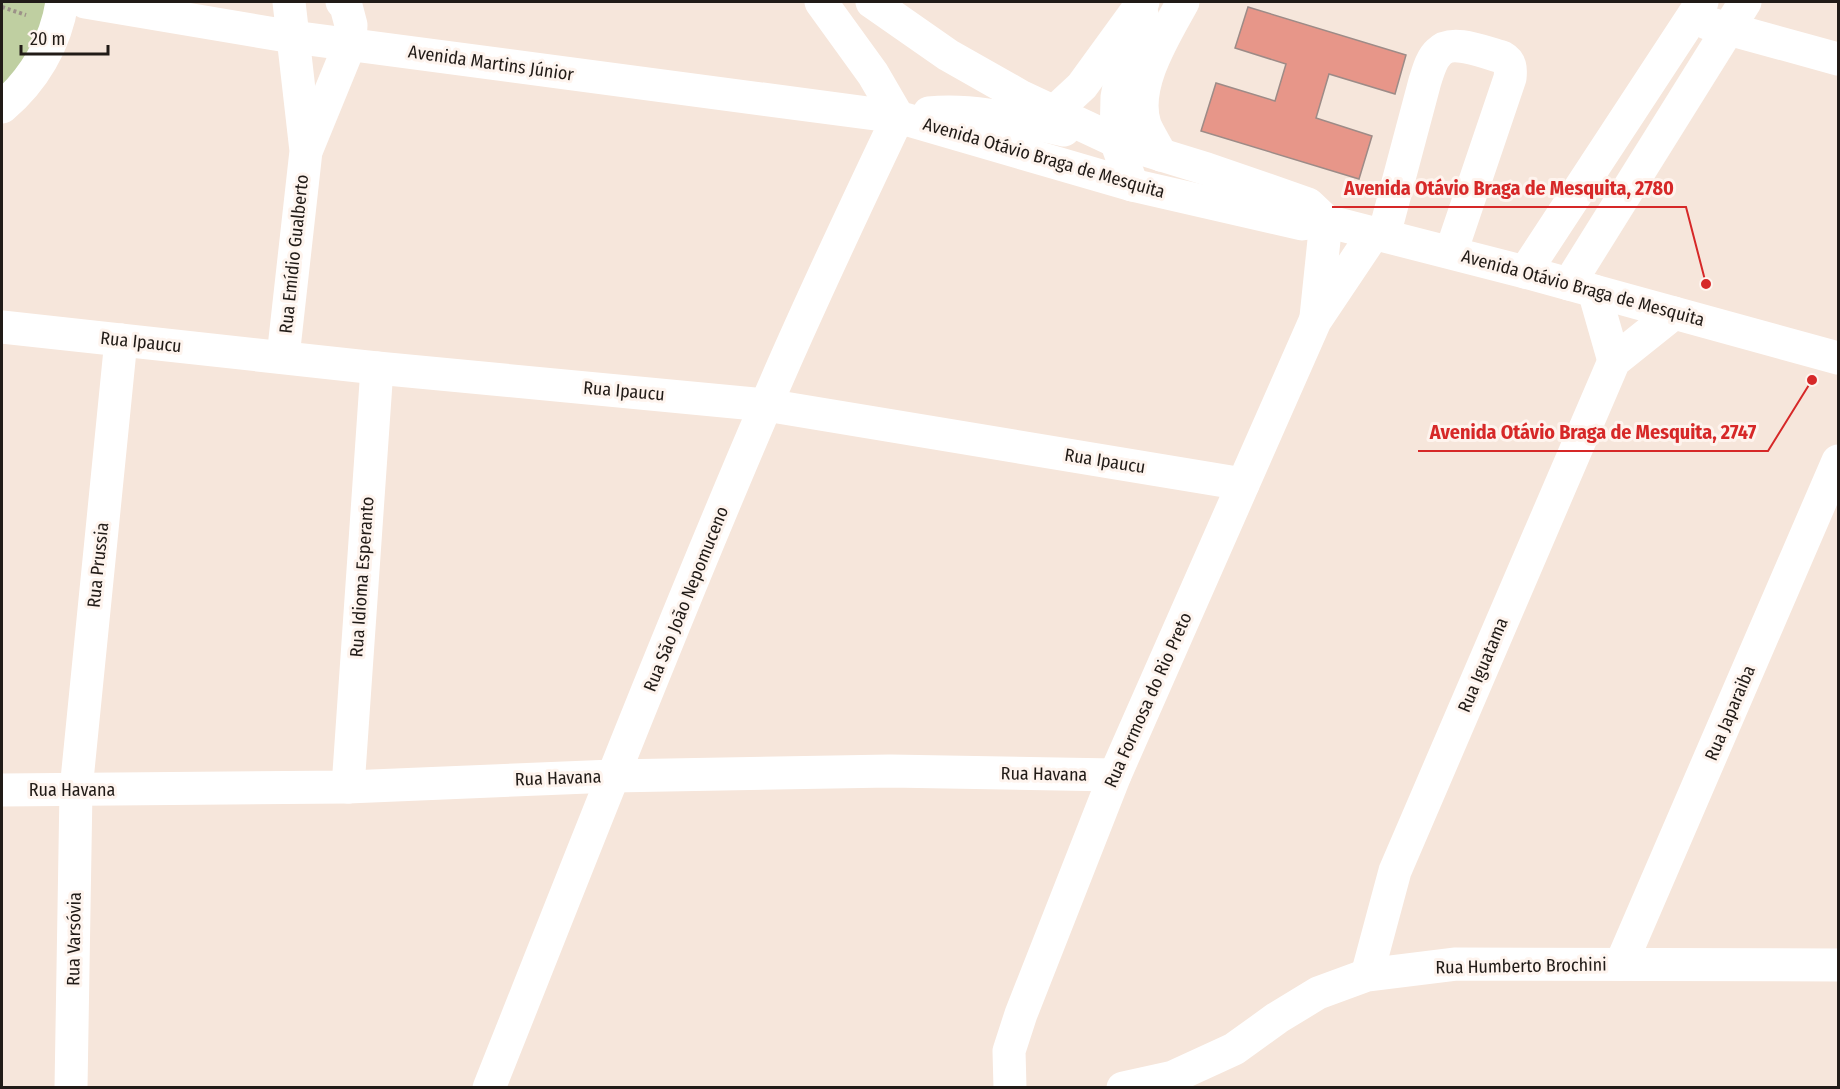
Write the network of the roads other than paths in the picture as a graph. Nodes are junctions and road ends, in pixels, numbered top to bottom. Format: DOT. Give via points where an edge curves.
graph roads {
  1 [pos="62,2"];
  2 [pos="85,2"];
  3 [pos="289,2"];
  4 [pos="342,2"];
  5 [pos="821,2"];
  6 [pos="872,2"];
  7 [pos="1143,2"];
  8 [pos="1148,2"];
  9 [pos="1183,2"];
  10 [pos="1745,2"];
  11 [pos="1697,10"];
  12 [pos="1727,30"];
  13 [pos="293,37"];
  14 [pos="350,44"];
  15 [pos="1839,59"];
  16 [pos="2,107"];
  17 [pos="898,117"];
  18 [pos="1047,119"];
  19 [pos="1116,141"];
  20 [pos="306,151"];
  21 [pos="1161,154"];
  22 [pos="1132,185"];
  23 [pos="1326,220"];
  24 [pos="1379,234"];
  25 [pos="1451,252"];
  26 [pos="1525,272"];
  27 [pos="1581,287"];
  28 [pos="1674,313"];
  29 [pos="1315,321"];
  30 [pos="2,327"];
  31 [pos="121,340"];
  32 [pos="283,357"];
  33 [pos="1839,358"];
  34 [pos="1614,361"];
  35 [pos="376,368"];
  36 [pos="766,405"];
  37 [pos="1839,461"];
  38 [pos="1243,484"];
  39 [pos="1115,775"];
  40 [pos="613,776"];
  41 [pos="348,787"];
  42 [pos="2,790"];
  43 [pos="76,790"];
  44 [pos="1621,964"];
  45 [pos="1839,965"];
  46 [pos="1367,975"];
  47 [pos="1174,1082"];
  48 [pos="71,1088"];
  49 [pos="489,1088"];
  50 [pos="1010,1088"];
  51 [pos="1123,1088"];
  1 -- 16 [label="street" via="40,63"];
  2 -- 13 [label="street, Avenida Martins Júnior"];
  3 -- 13 [label="street, Rua Emídio Gualberto"];
  4 -- 14 [label="street, Rua Emídio Gualberto" via="351,25"];
  5 -- 17 [label="street, Avenida Otávio Braga de Mesquita" via="873,74"];
  6 -- 18 [label="street" via="948,55 1022,97"];
  7 -- 18 [label="street" via="1082,86"];
  8 -- 19 [label="street" via="1125,55 1117,97"];
  9 -- 21 [label="street" via="1160,44 1144,87 1145,124"];
  10 -- 12 [label="street"];
  11 -- 12 [label="street"];
  11 -- 26 [label="street"];
  12 -- 15 [label="street"];
  12 -- 27 [label="street"];
  13 -- 14 [label="street, Avenida Martins Júnior"];
  13 -- 20 [label="street, Rua Emídio Gualberto"];
  14 -- 17 [label="street, Avenida Martins Júnior"];
  14 -- 20 [label="street, Rua Emídio Gualberto"];
  17 -- 18 [label="street" via="956,112"];
  17 -- 22 [label="street, Avenida Otávio Braga de Mesquita"];
  17 -- 36 [label="street, Rua São João Nepomuceno"];
  18 -- 19 [label="street, Avenida Otávio Braga de Mesquita"];
  19 -- 21 [label="street, Avenida Otávio Braga de Mesquita"];
  19 -- 22 [label="street"];
  20 -- 32 [label="street, Rua Emídio Gualberto"];
  21 -- 23 [label="street, Avenida Otávio Braga de Mesquita" via="1308,204"];
  22 -- 23 [label="street, Avenida Otávio Braga de Mesquita" via="1302,224"];
  23 -- 24 [label="street, Avenida Otávio Braga de Mesquita"];
  23 -- 29 [label="street, Rua Formosa do Rio Preto"];
  24 -- 25 [label="street, Avenida Otávio Braga de Mesquita"];
  24 -- 25 [label="street, Rua Formosa do Rio Preto" via="1434,58 1450,46 1467,47 1502,57 1511,69"];
  24 -- 29 [label="street, Rua Formosa do Rio Preto"];
  25 -- 26 [label="street, Avenida Otávio Braga de Mesquita"];
  26 -- 27 [label="street, Avenida Otávio Braga de Mesquita"];
  27 -- 28 [label="street, Avenida Otávio Braga de Mesquita"];
  27 -- 34 [label="street"];
  28 -- 33 [label="street, Avenida Otávio Braga de Mesquita"];
  28 -- 34 [label="street, Rua Iguatama"];
  29 -- 38 [label="street, Rua Formosa do Rio Preto"];
  30 -- 31 [label="street, Rua Ipaucu"];
  31 -- 32 [label="street, Rua Ipaucu"];
  31 -- 43 [label="street, Rua Prussia"];
  32 -- 35 [label="street, Rua Ipaucu"];
  34 -- 46 [label="street, Rua Iguatama" via="1395,871"];
  35 -- 36 [label="street, Rua Ipaucu"];
  35 -- 41 [label="street, Rua Idioma Esperanto"];
  36 -- 38 [label="street, Rua Ipaucu"];
  36 -- 40 [label="street, Rua São João Nepomuceno"];
  37 -- 44 [label="street, Rua Japaraiba"];
  38 -- 39 [label="street, Rua Formosa do Rio Preto"];
  39 -- 40 [label="street, Rua Havana" via="890,771"];
  39 -- 50 [label="street, Rua Formosa do Rio Preto" via="1021,1014 1009,1051"];
  40 -- 41 [label="street, Rua Havana"];
  40 -- 49 [label="street, Rua São João Nepomuceno"];
  41 -- 43 [label="street, Rua Havana"];
  42 -- 43 [label="street, Rua Havana"];
  43 -- 48 [label="street, Rua Varsóvia"];
  44 -- 45 [label="street, Rua Humberto Brochini"];
  44 -- 46 [label="street, Rua Humberto Brochini" via="1456,964"];
  46 -- 47 [label="street, Rua Humberto Brochini" via="1318,993"];
  47 -- 51 [label="street, Rua Humberto Brochini"];
}
